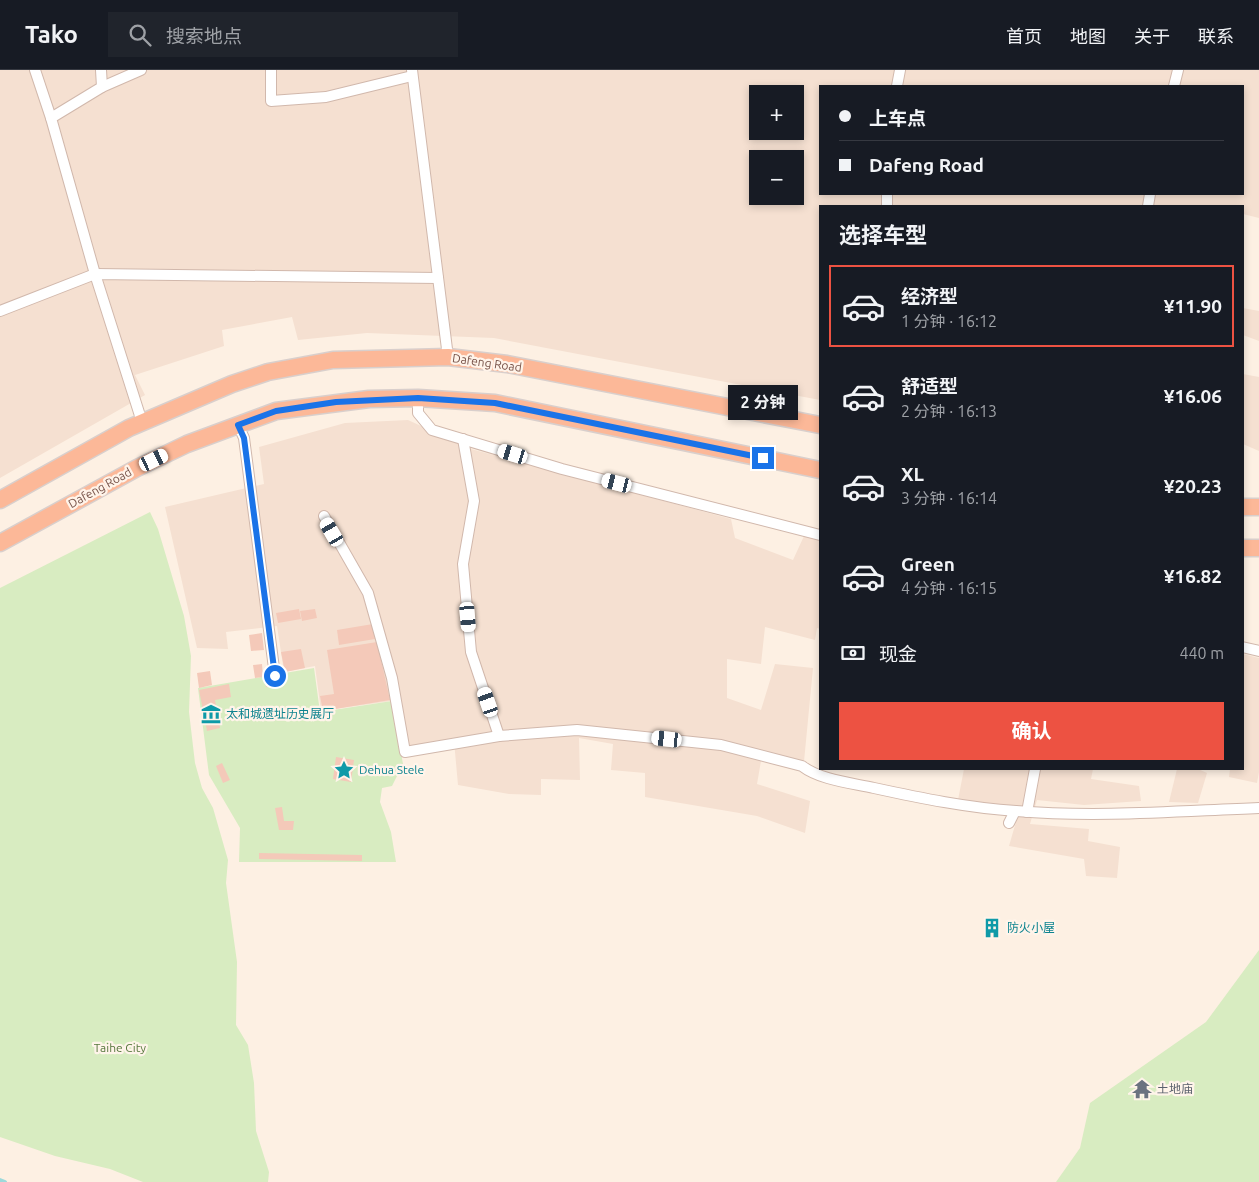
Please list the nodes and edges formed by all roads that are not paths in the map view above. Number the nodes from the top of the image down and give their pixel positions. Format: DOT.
graph roads {
  1 [pos="35,70"];
  2 [pos="101,70"];
  3 [pos="141,70"];
  4 [pos="271,70"];
  5 [pos="900,70"];
  6 [pos="1178,70"];
  7 [pos="412,73"];
  8 [pos="897,85"];
  9 [pos="1174,85"];
  10 [pos="102,87"];
  11 [pos="51,118"];
  12 [pos="96,274"];
  13 [pos="438,278"];
  14 [pos="0,311"];
  15 [pos="448,357"];
  16 [pos="418,398"];
  17 [pos="142,422"];
  18 [pos="238,425"];
  19 [pos="819,425"];
  20 [pos="463,440"];
  21 [pos="819,470"];
  22 [pos="0,500"];
  23 [pos="1244,507"];
  24 [pos="1259,507"];
  25 [pos="324,516"];
  26 [pos="819,535"];
  27 [pos="0,543"];
  28 [pos="1244,548"];
  29 [pos="1259,548"];
  30 [pos="1244,647"];
  31 [pos="1259,651"];
  32 [pos="275,676"];
  33 [pos="499,736"];
  34 [pos="1035,770"];
  35 [pos="1259,808"];
  36 [pos="1015,811"];
  37 [pos="1027,812"];
  38 [pos="1009,823"];
  1 -- 11 [label="street"];
  2 -- 10 [label="street"];
  3 -- 10 [label="street"];
  4 -- 7 [label="street"];
  5 -- 8 [label="street"];
  6 -- 9 [label="street"];
  7 -- 13 [label="street"];
  10 -- 11 [label="street"];
  11 -- 12 [label="street"];
  12 -- 13 [label="street"];
  12 -- 14 [label="street"];
  12 -- 17 [label="street"];
  13 -- 15 [label="street"];
  15 -- 17 [label="highway, Dafeng Road"];
  15 -- 19 [label="highway, Dafeng Road"];
  16 -- 18 [label="highway, Dafeng Road"];
  16 -- 20 [label="street"];
  16 -- 21 [label="highway, Dafeng Road"];
  17 -- 22 [label="highway, Dafeng Road"];
  18 -- 27 [label="highway, Dafeng Road"];
  18 -- 32 [label="street"];
  20 -- 26 [label="street"];
  20 -- 33 [label="street"];
  23 -- 24 [label="highway"];
  25 -- 33 [label="street"];
  28 -- 29 [label="highway"];
  30 -- 31 [label="street"];
  33 -- 36 [label="street"];
  34 -- 37 [label="street"];
  35 -- 37 [label="street"];
  36 -- 37 [label="street"];
  36 -- 38 [label="street"];
}
